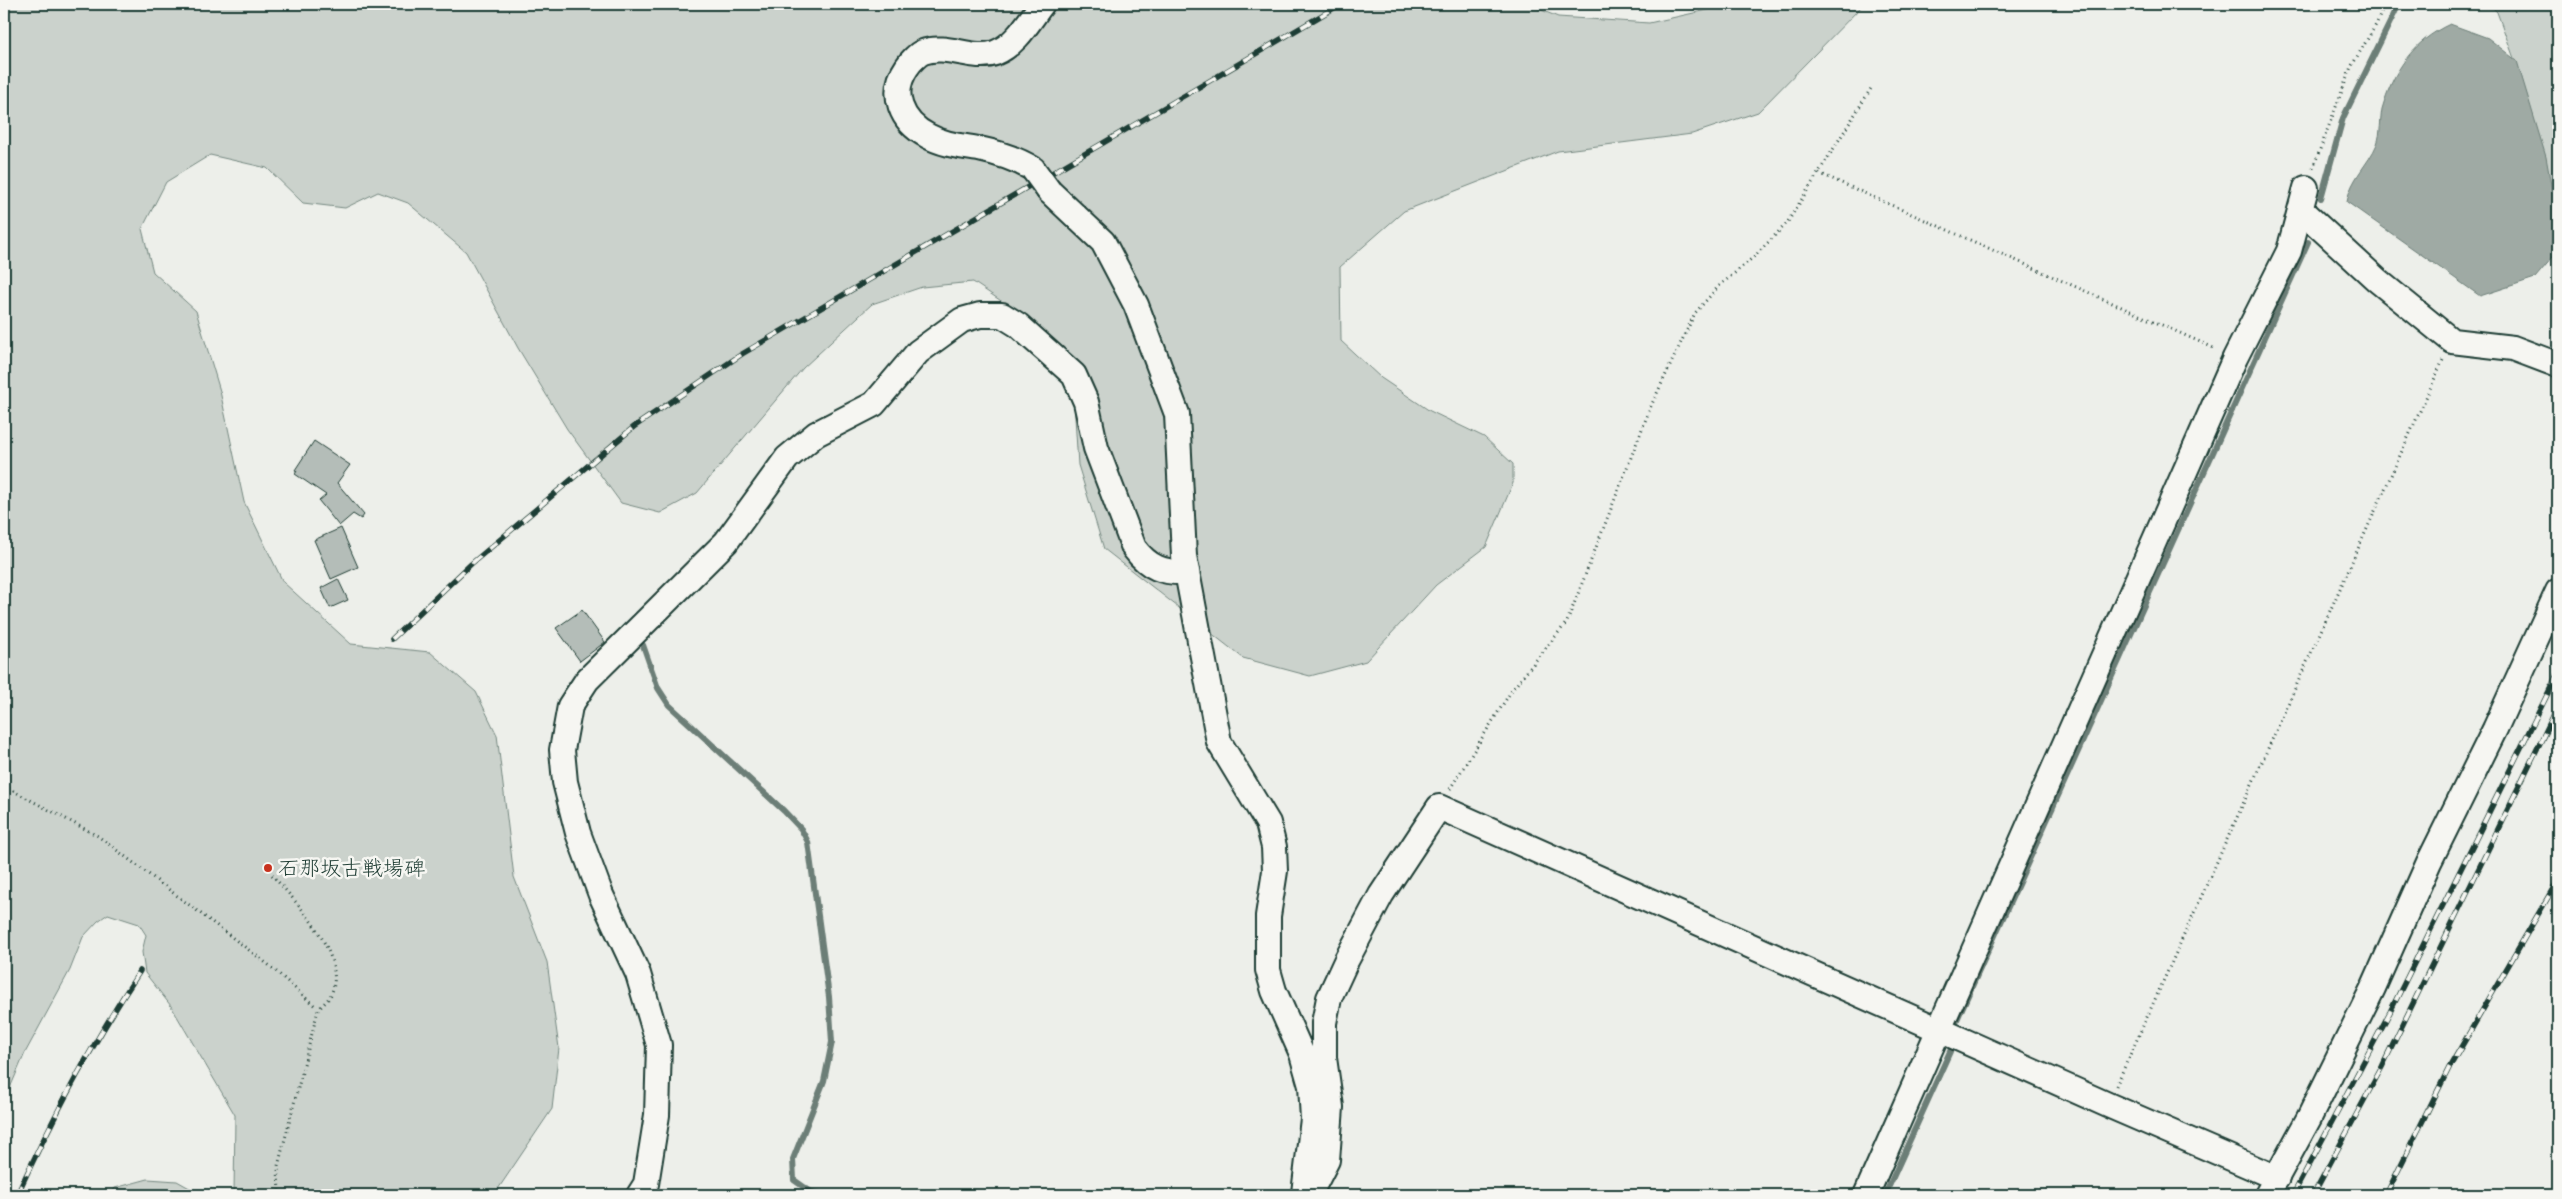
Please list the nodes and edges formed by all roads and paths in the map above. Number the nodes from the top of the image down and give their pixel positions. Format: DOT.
graph roads {
  1 [pos="1042,4"];
  2 [pos="2384,4"];
  3 [pos="1872,87"];
  4 [pos="1819,173"];
  5 [pos="2303,199"];
  6 [pos="2452,341"];
  7 [pos="2235,358"];
  8 [pos="2558,364"];
  9 [pos="1187,572"];
  10 [pos="2558,591"];
  11 [pos="4,786"];
  12 [pos="1439,807"];
  13 [pos="272,875"];
  14 [pos="315,1006"];
  15 [pos="1939,1030"];
  16 [pos="2108,1105"];
  17 [pos="2272,1186"];
  18 [pos="279,1195"];
  19 [pos="639,1195"];
  20 [pos="1304,1195"];
  21 [pos="1308,1195"];
  22 [pos="1866,1195"];
  1 -- 9 [label="street, bridge"];
  2 -- 5 [label="path"];
  3 -- 4 [label="path"];
  4 -- 7 [label="path"];
  4 -- 12 [label="path"];
  5 -- 6 [label="street"];
  5 -- 7 [label="street"];
  6 -- 8 [label="street"];
  6 -- 16 [label="path"];
  7 -- 15 [label="street"];
  9 -- 19 [label="street"];
  9 -- 20 [label="street"];
  10 -- 17 [label="street"];
  11 -- 14 [label="path"];
  12 -- 15 [label="street"];
  12 -- 21 [label="street"];
  13 -- 18 [label="path"];
  15 -- 16 [label="street"];
  15 -- 22 [label="street"];
  16 -- 17 [label="street"];
}
